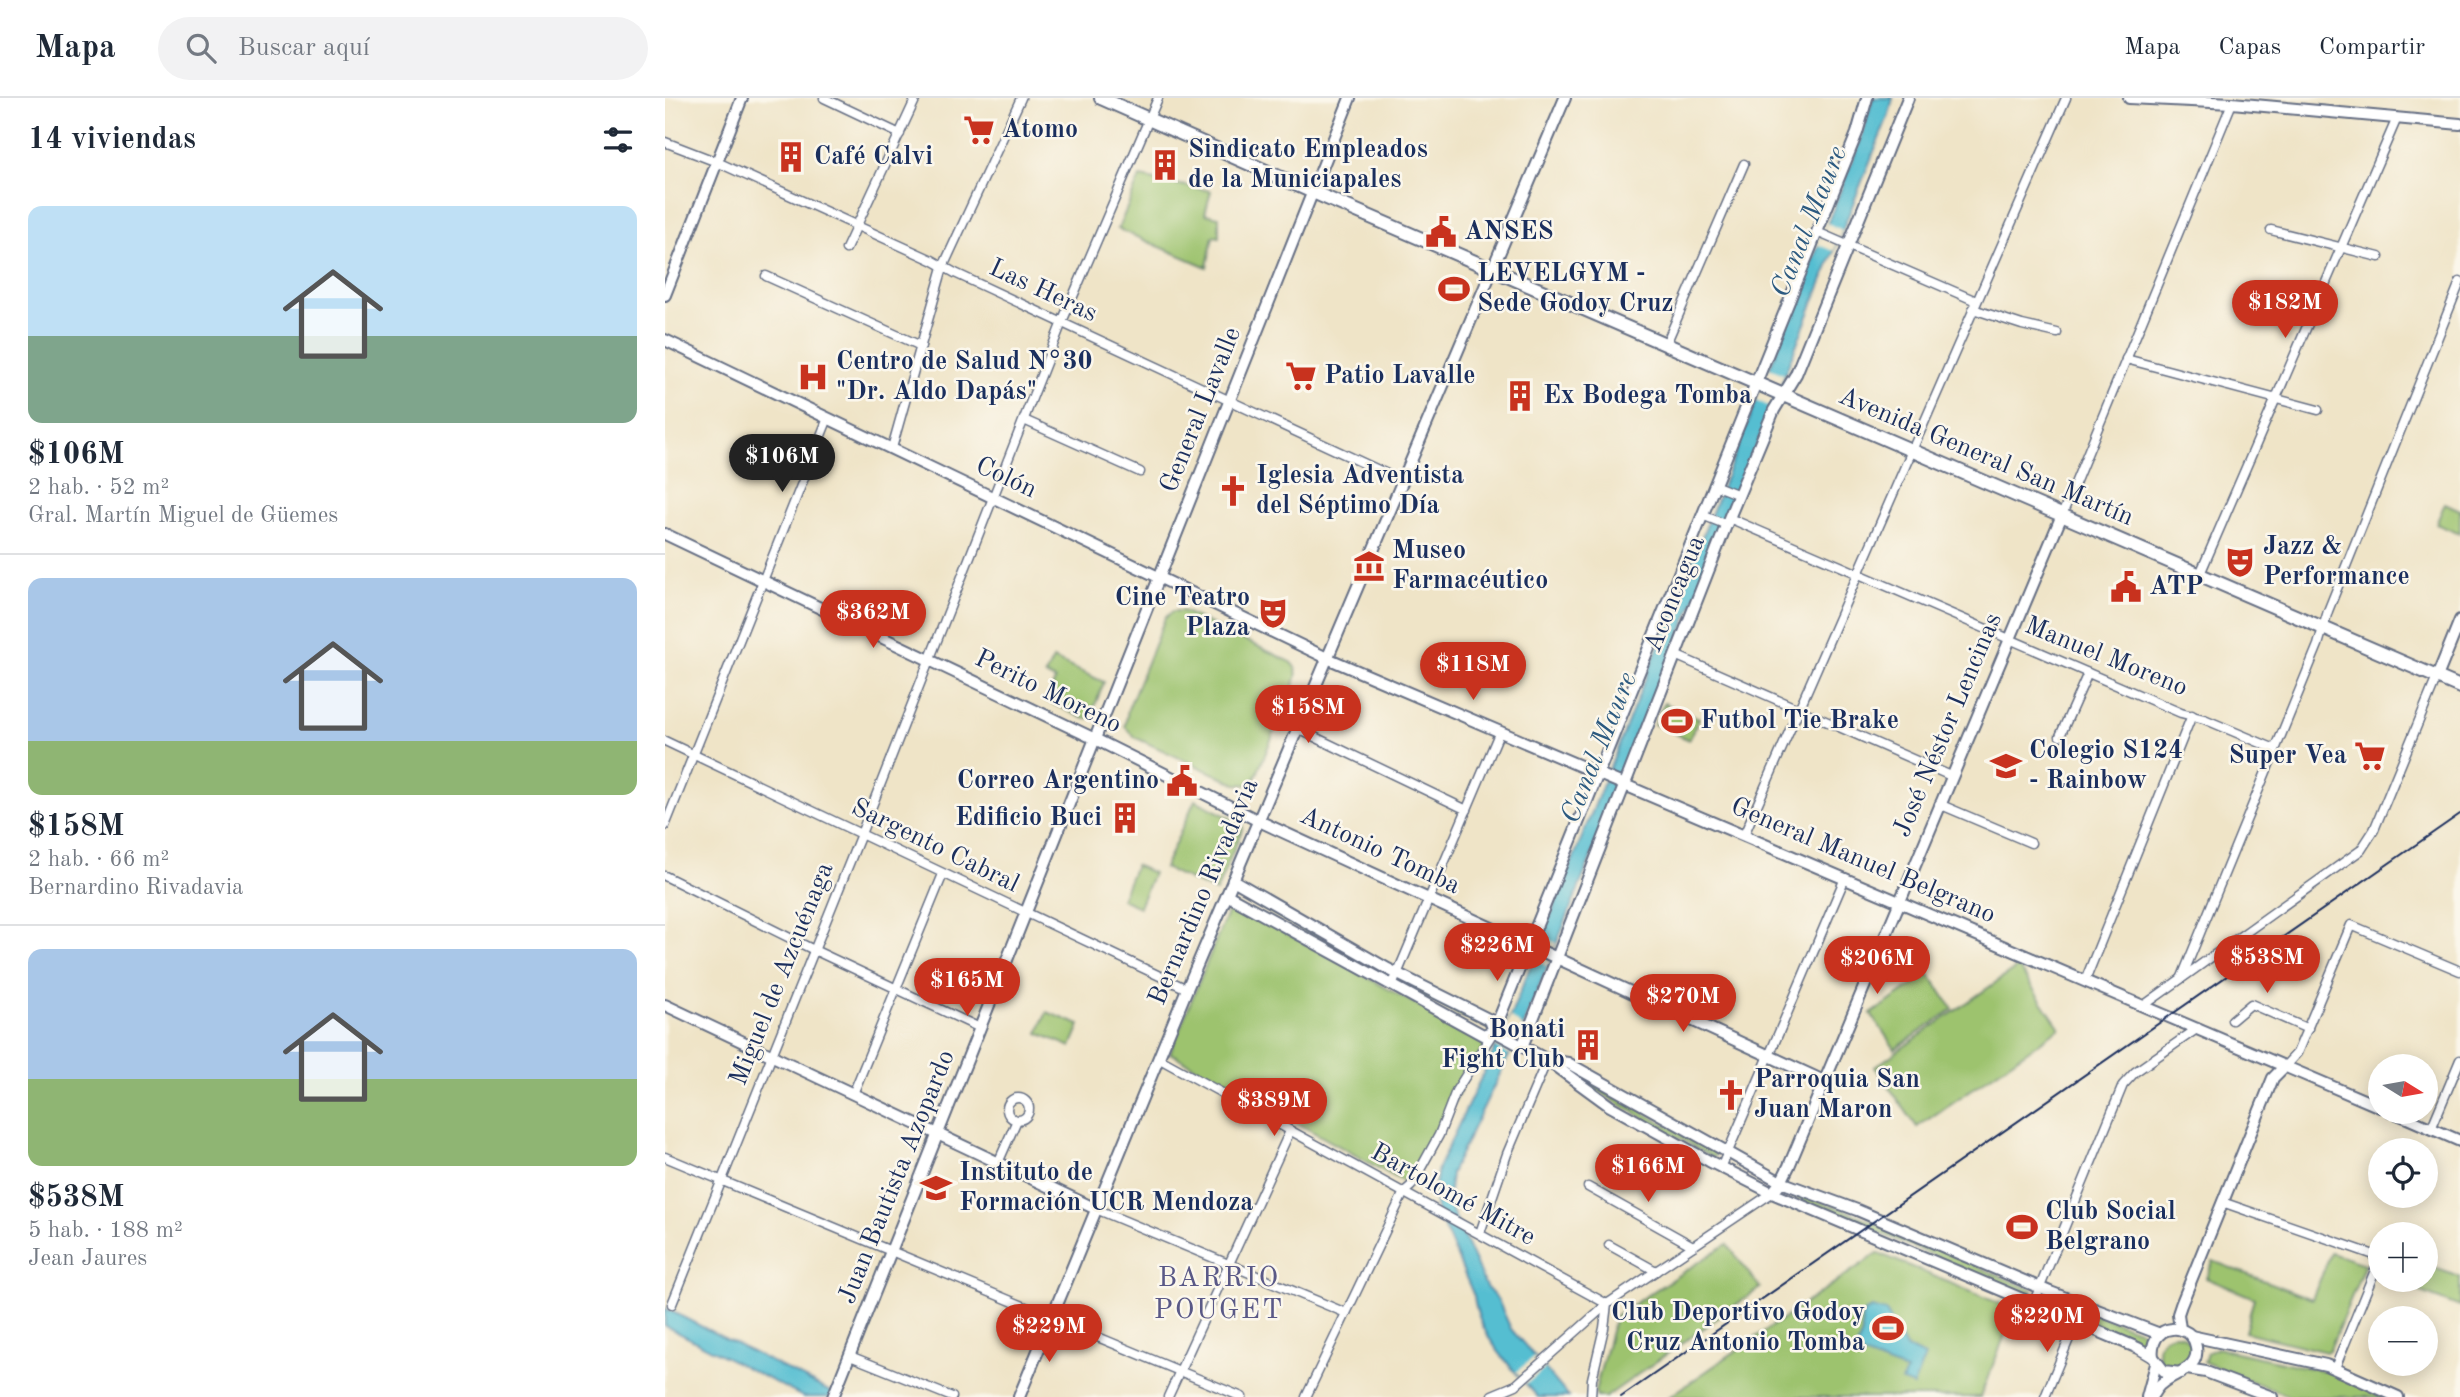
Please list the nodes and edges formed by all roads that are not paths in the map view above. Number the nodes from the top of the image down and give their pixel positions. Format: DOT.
graph roads {
  1 [pos="742,98"];
  2 [pos="824,98"];
  3 [pos="916,98"];
  4 [pos="1021,98"];
  5 [pos="1101,98"];
  6 [pos="1158,98"];
  7 [pos="1350,98"];
  8 [pos="1565,98"];
  9 [pos="1867,98"];
  10 [pos="1908,98"];
  11 [pos="2066,98"];
  12 [pos="2129,98"];
  13 [pos="2232,103"];
  14 [pos="2397,118"];
  15 [pos="1149,119"];
  16 [pos="2460,124"];
  17 [pos="899,134"];
  18 [pos="665,142"];
  19 [pos="717,162"];
  20 [pos="1744,164"];
  21 [pos="1312,192"];
  22 [pos="857,226"];
  23 [pos="2271,230"];
  24 [pos="1820,233"];
  25 [pos="1843,243"];
  26 [pos="2341,248"];
  27 [pos="846,249"];
  28 [pos="2379,257"];
  29 [pos="943,267"];
  30 [pos="1494,269"];
  31 [pos="766,276"];
  32 [pos="2460,282"];
  33 [pos="665,295"];
  34 [pos="1975,305"];
  35 [pos="1062,322"];
  36 [pos="2057,333"];
  37 [pos="665,340"];
  38 [pos="1666,344"];
  39 [pos="921,346"];
  40 [pos="2126,359"];
  41 [pos="1758,384"];
  42 [pos="1779,393"];
  43 [pos="2276,399"];
  44 [pos="1229,401"];
  45 [pos="2318,410"];
  46 [pos="828,418"];
  47 [pos="1024,420"];
  48 [pos="892,448"];
  49 [pos="1911,450"];
  50 [pos="1140,472"];
  51 [pos="1402,481"];
  52 [pos="1718,486"];
  53 [pos="1737,494"];
  54 [pos="994,497"];
  55 [pos="2062,514"];
  56 [pos="1706,517"];
  57 [pos="1727,522"];
  58 [pos="665,534"];
  59 [pos="1857,574"];
  60 [pos="2200,574"];
  61 [pos="1160,575"];
  62 [pos="762,581"];
  63 [pos="2460,620"];
  64 [pos="2323,627"];
  65 [pos="2009,640"];
  66 [pos="1675,654"];
  67 [pos="1327,658"];
  68 [pos="930,660"];
  69 [pos="2088,673"];
  70 [pos="2437,677"];
  71 [pos="2460,687"];
  72 [pos="1798,709"];
  73 [pos="2192,715"];
  74 [pos="1298,729"];
  75 [pos="1500,731"];
  76 [pos="2060,736"];
  77 [pos="1095,739"];
  78 [pos="665,741"];
  79 [pos="2275,748"];
  80 [pos="693,754"];
  81 [pos="1603,775"];
  82 [pos="1951,776"];
  83 [pos="1622,783"];
  84 [pos="1939,804"];
  85 [pos="1467,810"];
  86 [pos="1259,821"];
  87 [pos="665,826"];
  88 [pos="861,834"];
  89 [pos="1744,835"];
  90 [pos="2031,843"];
  91 [pos="943,874"];
  92 [pos="665,876"];
  93 [pos="1845,877"];
  94 [pos="1234,880"];
  95 [pos="1227,895"];
  96 [pos="1429,899"];
  97 [pos="1899,900"];
  98 [pos="1025,913"];
  99 [pos="2197,940"];
  100 [pos="1533,948"];
  101 [pos="814,950"];
  102 [pos="2215,953"];
  103 [pos="1553,957"];
  104 [pos="2460,971"];
  105 [pos="1398,973"];
  106 [pos="2182,976"];
  107 [pos="2085,981"];
  108 [pos="1392,986"];
  109 [pos="896,989"];
  110 [pos="1187,989"];
  111 [pos="665,1005"];
  112 [pos="2143,1006"];
  113 [pos="2232,1020"];
  114 [pos="980,1028"];
  115 [pos="2198,1028"];
  116 [pos="2308,1029"];
  117 [pos="1497,1034"];
  118 [pos="1519,1045"];
  119 [pos="772,1055"];
  120 [pos="1769,1057"];
  121 [pos="1158,1058"];
  122 [pos="1547,1060"];
  123 [pos="2460,1060"];
  124 [pos="2285,1066"];
  125 [pos="1824,1081"];
  126 [pos="853,1094"];
  127 [pos="2368,1102"];
  128 [pos="1017,1120"];
  129 [pos="2420,1124"];
  130 [pos="2431,1129"];
  131 [pos="1290,1130"];
  132 [pos="938,1135"];
  133 [pos="2460,1141"];
  134 [pos="1728,1152"];
  135 [pos="665,1157"];
  136 [pos="997,1163"];
  137 [pos="1721,1168"];
  138 [pos="720,1180"];
  139 [pos="1781,1182"];
  140 [pos="1588,1187"];
  141 [pos="1404,1192"];
  142 [pos="1772,1193"];
  143 [pos="2223,1202"];
  144 [pos="1096,1209"];
  145 [pos="1480,1233"];
  146 [pos="1609,1245"];
  147 [pos="1693,1246"];
  148 [pos="892,1251"];
  149 [pos="2368,1253"];
  150 [pos="1229,1265"];
  151 [pos="1656,1271"];
  152 [pos="2368,1287"];
  153 [pos="2040,1288"];
  154 [pos="672,1304"];
  155 [pos="1607,1304"];
  156 [pos="2033,1304"];
  157 [pos="1346,1313"];
  158 [pos="1051,1319"];
  159 [pos="2077,1322"];
  160 [pos="2180,1329"];
  161 [pos="2160,1334"];
  162 [pos="2191,1336"];
  163 [pos="850,1356"];
  164 [pos="2155,1360"];
  165 [pos="2335,1368"];
  166 [pos="2184,1371"];
  167 [pos="1180,1372"];
  168 [pos="1518,1382"];
  169 [pos="834,1395"];
  170 [pos="1493,1396"];
  171 [pos="952,1397"];
  172 [pos="1019,1397"];
  173 [pos="1168,1397"];
  174 [pos="1242,1397"];
  175 [pos="1306,1397"];
  176 [pos="1511,1397"];
  177 [pos="1591,1397"];
  178 [pos="2045,1397"];
  179 [pos="2149,1397"];
  180 [pos="2272,1397"];
  181 [pos="2398,1397"];
  1 -- 19 [label="street"];
  2 -- 17 [label="street"];
  3 -- 17 [label="street"];
  4 -- 29 [label="street"];
  5 -- 15 [label="main road, Avenida General San Martín"];
  6 -- 15 [label="street, Miguel de Azcuénaga"];
  7 -- 21 [label="street, General Lavalle"];
  8 -- 30 [label="street, Bernardino Rivadavia"];
  9 -- 24 [label="street"];
  10 -- 25 [label="street, Aconcagua"];
  11 -- 34 [label="street"];
  12 -- 13 [label="street"];
  13 -- 14 [label="street"];
  13 -- 40 [label="street"];
  14 -- 16 [label="street"];
  14 -- 26 [label="street"];
  15 -- 21 [label="main road, Avenida General San Martín"];
  15 -- 35 [label="street, Miguel de Azcuénaga"];
  17 -- 22 [label="street"];
  18 -- 19 [label="street, Las Heras"];
  19 -- 22 [label="street, Las Heras"];
  19 -- 33 [label="street"];
  20 -- 38 [label="street"];
  21 -- 30 [label="main road, Avenida General San Martín"];
  21 -- 44 [label="street, General Lavalle"];
  22 -- 27 [label="street"];
  22 -- 29 [label="street, Las Heras"];
  23 -- 26 [label="street"];
  24 -- 25 [label="street"];
  24 -- 41 [label="street"];
  25 -- 34 [label="street"];
  25 -- 42 [label="street, Aconcagua"];
  26 -- 28 [label="street"];
  26 -- 43 [label="street"];
  29 -- 35 [label="street, Las Heras"];
  29 -- 39 [label="street"];
  30 -- 38 [label="main road, Avenida General San Martín"];
  30 -- 51 [label="street, Bernardino Rivadavia"];
  31 -- 39 [label="street"];
  32 -- 64 [label="street"];
  34 -- 36 [label="street"];
  34 -- 49 [label="street"];
  35 -- 44 [label="street, Las Heras"];
  35 -- 47 [label="street, Miguel de Azcuénaga"];
  37 -- 46 [label="street, Colón"];
  38 -- 41 [label="main road, Avenida General San Martín"];
  39 -- 48 [label="street"];
  40 -- 43 [label="street"];
  40 -- 55 [label="street"];
  41 -- 42 [label="main road, Avenida General San Martín"];
  41 -- 52 [label="street"];
  42 -- 49 [label="main road, Avenida General San Martín"];
  42 -- 53 [label="street, Aconcagua"];
  43 -- 45 [label="street"];
  43 -- 60 [label="street"];
  44 -- 51 [label="street, Las Heras"];
  44 -- 61 [label="street, General Lavalle"];
  46 -- 48 [label="street, Colón"];
  46 -- 62 [label="street"];
  47 -- 50 [label="street"];
  47 -- 54 [label="street, Miguel de Azcuénaga"];
  48 -- 54 [label="street, Colón"];
  49 -- 55 [label="main road, Avenida General San Martín"];
  49 -- 59 [label="street"];
  51 -- 67 [label="street, Bernardino Rivadavia"];
  52 -- 53 [label="street"];
  52 -- 56 [label="street"];
  53 -- 57 [label="street, Aconcagua"];
  54 -- 61 [label="street, Colón"];
  54 -- 68 [label="street, Miguel de Azcuénaga"];
  55 -- 60 [label="main road, Avenida General San Martín"];
  55 -- 65 [label="street, José Néstor Lencinas"];
  56 -- 57 [label="street, Manuel Moreno"];
  56 -- 81 [label="street"];
  57 -- 59 [label="street, Manuel Moreno"];
  57 -- 66 [label="street, Aconcagua"];
  58 -- 62 [label="street, Perito Moreno"];
  59 -- 65 [label="street, Manuel Moreno"];
  59 -- 72 [label="street"];
  60 -- 64 [label="main road, Avenida General San Martín"];
  61 -- 67 [label="street, Colón"];
  61 -- 77 [label="street, General Lavalle"];
  62 -- 68 [label="street, Perito Moreno"];
  62 -- 80 [label="street"];
  63 -- 70 [label="street"];
  64 -- 70 [label="main road, Avenida General San Martín"];
  64 -- 79 [label="street"];
  65 -- 69 [label="street, Manuel Moreno"];
  65 -- 82 [label="street, José Néstor Lencinas"];
  66 -- 72 [label="street"];
  66 -- 83 [label="street, Aconcagua"];
  67 -- 74 [label="street, Bernardino Rivadavia"];
  67 -- 75 [label="street, General Manuel Belgrano"];
  68 -- 77 [label="street, Perito Moreno"];
  68 -- 88 [label="street, Miguel de Azcuénaga"];
  69 -- 73 [label="street, Manuel Moreno"];
  69 -- 76 [label="street"];
  70 -- 71 [label="main road, Avenida General San Martín"];
  70 -- 102 [label="street"];
  72 -- 82 [label="street"];
  72 -- 89 [label="street"];
  73 -- 79 [label="street, Manuel Moreno"];
  73 -- 107 [label="street"];
  74 -- 85 [label="street"];
  74 -- 86 [label="street, Bernardino Rivadavia"];
  75 -- 81 [label="street, General Manuel Belgrano"];
  75 -- 85 [label="street"];
  77 -- 86 [label="street, Perito Moreno"];
  77 -- 98 [label="street, Juan Bautista Azopardo"];
  78 -- 80 [label="street, Sargento Cabral"];
  79 -- 99 [label="street"];
  80 -- 87 [label="street"];
  80 -- 88 [label="street, Sargento Cabral"];
  81 -- 83 [label="street, General Manuel Belgrano"];
  81 -- 100 [label="street"];
  82 -- 84 [label="street, José Néstor Lencinas"];
  83 -- 89 [label="street, General Manuel Belgrano"];
  83 -- 103 [label="street, Aconcagua"];
  84 -- 90 [label="street"];
  84 -- 97 [label="street, José Néstor Lencinas"];
  85 -- 96 [label="street"];
  86 -- 94 [label="street, Bernardino Rivadavia"];
  86 -- 96 [label="street, Antonio Tomba"];
  88 -- 91 [label="street, Sargento Cabral"];
  88 -- 101 [label="street, Miguel de Azcuénaga"];
  89 -- 93 [label="street, General Manuel Belgrano"];
  91 -- 98 [label="street, Sargento Cabral"];
  91 -- 109 [label="street"];
  92 -- 101 [label="street"];
  93 -- 97 [label="street, General Manuel Belgrano"];
  93 -- 120 [label="street"];
  94 -- 95 [label="street, Bernardino Rivadavia"];
  94 -- 105 [label="street"];
  95 -- 108 [label="street"];
  95 -- 110 [label="street, Bernardino Rivadavia"];
  96 -- 100 [label="street, Antonio Tomba"];
  96 -- 105 [label="street"];
  97 -- 107 [label="street, General Manuel Belgrano"];
  97 -- 125 [label="street, José Néstor Lencinas"];
  98 -- 110 [label="street, Sargento Cabral"];
  98 -- 114 [label="street, Juan Bautista Azopardo"];
  99 -- 102 [label="street"];
  99 -- 106 [label="street"];
  100 -- 103 [label="street, Antonio Tomba"];
  100 -- 117 [label="street"];
  101 -- 109 [label="street"];
  101 -- 119 [label="street, Miguel de Azcuénaga"];
  102 -- 106 [label="street"];
  103 -- 118 [label="street, Aconcagua"];
  103 -- 120 [label="street, Antonio Tomba"];
  104 -- 116 [label="street"];
  105 -- 108 [label="street"];
  105 -- 117 [label="street"];
  106 -- 112 [label="street"];
  107 -- 112 [label="street, General Manuel Belgrano"];
  108 -- 117 [label="street"];
  109 -- 114 [label="street"];
  109 -- 126 [label="street"];
  110 -- 121 [label="street, Bernardino Rivadavia"];
  111 -- 119 [label="street"];
  112 -- 115 [label="street, General Manuel Belgrano"];
  113 -- 116 [label="street"];
  114 -- 132 [label="street, Juan Bautista Azopardo"];
  115 -- 124 [label="street, General Manuel Belgrano"];
  115 -- 153 [label="street"];
  116 -- 124 [label="street"];
  117 -- 118 [label="street"];
  117 -- 141 [label="street"];
  118 -- 122 [label="street"];
  119 -- 126 [label="street"];
  119 -- 138 [label="street, Miguel de Azcuénaga"];
  120 -- 125 [label="street, Antonio Tomba"];
  120 -- 134 [label="street"];
  121 -- 131 [label="street, Bartolomé Mitre"];
  121 -- 144 [label="street, Bernardino Rivadavia"];
  122 -- 134 [label="street"];
  122 -- 137 [label="street"];
  122 -- 145 [label="street"];
  123 -- 130 [label="street"];
  124 -- 127 [label="street, General Manuel Belgrano"];
  124 -- 143 [label="street"];
  125 -- 139 [label="street, José Néstor Lencinas"];
  126 -- 132 [label="street"];
  128 -- 136 [label="street"];
  129 -- 130 [label="street"];
  130 -- 133 [label="street"];
  131 -- 141 [label="street, Bartolomé Mitre"];
  131 -- 150 [label="street"];
  132 -- 136 [label="street"];
  132 -- 148 [label="street, Juan Bautista Azopardo"];
  134 -- 137 [label="street"];
  134 -- 139 [label="street"];
  135 -- 138 [label="street"];
  136 -- 144 [label="street"];
  137 -- 142 [label="street"];
  138 -- 148 [label="street"];
  138 -- 154 [label="street, Miguel de Azcuénaga"];
  139 -- 142 [label="street, José Néstor Lencinas"];
  139 -- 153 [label="street"];
  140 -- 147 [label="street"];
  141 -- 145 [label="street, Bartolomé Mitre"];
  141 -- 157 [label="street"];
  142 -- 147 [label="street, José Néstor Lencinas"];
  142 -- 156 [label="street"];
  143 -- 149 [label="street"];
  143 -- 160 [label="street"];
  144 -- 150 [label="street"];
  144 -- 158 [label="street, Bernardino Rivadavia"];
  145 -- 155 [label="street, Bartolomé Mitre"];
  146 -- 151 [label="street"];
  147 -- 151 [label="street, José Néstor Lencinas"];
  148 -- 158 [label="street"];
  148 -- 163 [label="street, Juan Bautista Azopardo"];
  150 -- 157 [label="street"];
  150 -- 167 [label="street"];
  151 -- 155 [label="street, José Néstor Lencinas"];
  152 -- 165 [label="street"];
  153 -- 156 [label="street"];
  153 -- 161 [label="street"];
  155 -- 168 [label="street, José Néstor Lencinas"];
  155 -- 177 [label="street"];
  156 -- 159 [label="street"];
  157 -- 175 [label="street"];
  158 -- 167 [label="street"];
  158 -- 172 [label="street, Bernardino Rivadavia"];
  159 -- 164 [label="street"];
  159 -- 178 [label="street"];
  160 -- 161 [label="street"];
  160 -- 162 [label="street"];
  161 -- 164 [label="street"];
  162 -- 165 [label="street"];
  162 -- 166 [label="street"];
  163 -- 169 [label="street, Juan Bautista Azopardo"];
  163 -- 171 [label="street"];
  164 -- 166 [label="street"];
  164 -- 179 [label="street"];
  165 -- 181 [label="street"];
  166 -- 179 [label="street"];
  166 -- 180 [label="street"];
  167 -- 173 [label="street"];
  167 -- 174 [label="street"];
  168 -- 170 [label="street, José Néstor Lencinas"];
  168 -- 176 [label="street"];
}
